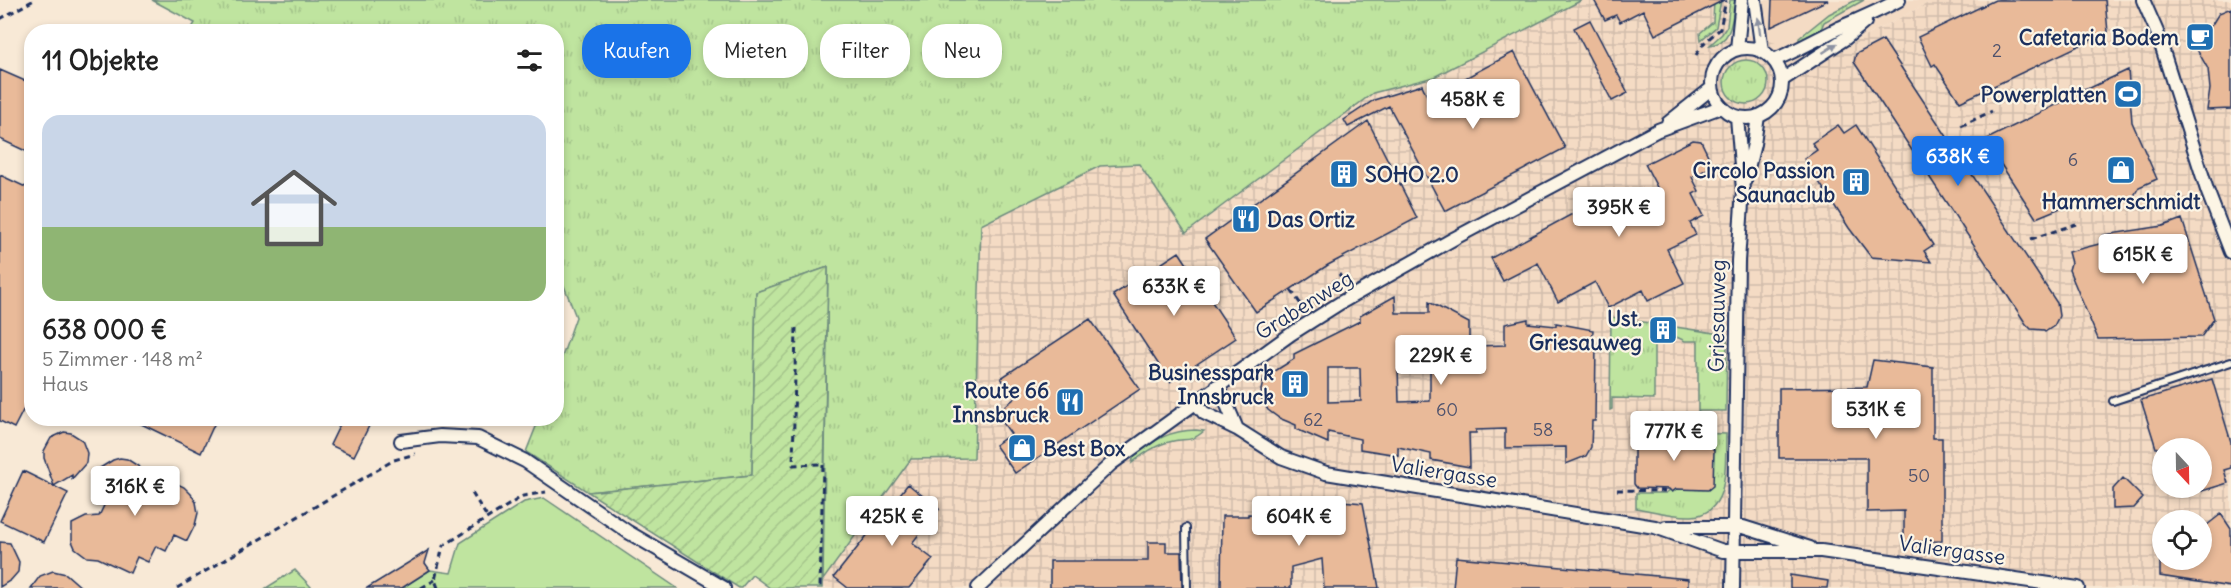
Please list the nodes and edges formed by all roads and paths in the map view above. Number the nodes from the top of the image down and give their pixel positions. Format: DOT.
graph roads {
  1 [pos="34,0"];
  2 [pos="1726,0"];
  3 [pos="1742,0"];
  4 [pos="1755,0"];
  5 [pos="1899,0"];
  6 [pos="2144,0"];
  7 [pos="1875,14"];
  8 [pos="0,19"];
  9 [pos="1737,49"];
  10 [pos="1762,51"];
  11 [pos="1696,55"];
  12 [pos="1774,60"];
  13 [pos="1782,80"];
  14 [pos="1712,88"];
  15 [pos="1720,106"];
  16 [pos="1992,111"];
  17 [pos="1758,116"];
  18 [pos="1737,117"];
  19 [pos="1961,126"];
  20 [pos="1658,130"];
  21 [pos="1743,190"];
  22 [pos="2076,224"];
  23 [pos="2031,239"];
  24 [pos="2231,252"];
  25 [pos="1339,274"];
  26 [pos="1336,284"];
  27 [pos="1291,290"];
  28 [pos="1302,306"];
  29 [pos="796,328"];
  30 [pos="2231,362"];
  31 [pos="1217,386"];
  32 [pos="2113,401"];
  33 [pos="1195,402"];
  34 [pos="1635,422"];
  35 [pos="1237,429"];
  36 [pos="401,441"];
  37 [pos="1654,441"];
  38 [pos="426,452"];
  39 [pos="1669,489"];
  40 [pos="1617,490"];
  41 [pos="549,492"];
  42 [pos="472,493"];
  43 [pos="487,517"];
  44 [pos="1655,527"];
  45 [pos="1732,527"];
  46 [pos="1186,528"];
  47 [pos="1732,551"];
  48 [pos="1821,552"];
  49 [pos="435,580"];
  50 [pos="177,588"];
  51 [pos="421,588"];
  52 [pos="438,588"];
  53 [pos="724,588"];
  54 [pos="820,588"];
  55 [pos="978,588"];
  56 [pos="1186,588"];
  57 [pos="1732,588"];
  58 [pos="2078,588"];
  1 -- 8 [label="path"];
  2 -- 11 [label="path"];
  3 -- 9 [label="street"];
  10 -- 4 [label="street, one-way"];
  5 -- 7 [label="street"];
  6 -- 24 [label="street"];
  7 -- 12 [label="street"];
  13 -- 7 [label="street, one-way"];
  9 -- 10 [label="street"];
  9 -- 14 [label="street"];
  10 -- 12 [label="street"];
  12 -- 13 [label="street"];
  13 -- 17 [label="street"];
  14 -- 15 [label="street"];
  14 -- 20 [label="street, Grabenweg"];
  15 -- 18 [label="street"];
  15 -- 20 [label="street, Grabenweg"];
  16 -- 19 [label="path"];
  17 -- 18 [label="street"];
  17 -- 21 [label="street, Griesauweg"];
  18 -- 21 [label="street, Griesauweg"];
  20 -- 31 [label="street, Grabenweg"];
  21 -- 45 [label="street, Griesauweg"];
  22 -- 23 [label="path"];
  25 -- 26 [label="path"];
  27 -- 28 [label="path"];
  29 -- 54 [label="path"];
  30 -- 32 [label="lane"];
  31 -- 33 [label="street, Grabenweg"];
  31 -- 35 [label="street"];
  33 -- 35 [label="street, Valiergasse"];
  33 -- 55 [label="street, Grabenweg"];
  34 -- 37 [label="path"];
  35 -- 44 [label="street, Valiergasse"];
  36 -- 53 [label="street"];
  38 -- 50 [label="path"];
  39 -- 40 [label="path"];
  41 -- 43 [label="path"];
  42 -- 43 [label="path"];
  43 -- 49 [label="path"];
  44 -- 45 [label="street, Valiergasse"];
  44 -- 47 [label="street, Valiergasse"];
  45 -- 47 [label="street, Griesauweg"];
  45 -- 48 [label="street, Valiergasse"];
  46 -- 56 [label="lane"];
  47 -- 48 [label="street, Valiergasse"];
  47 -- 57 [label="street, Griesauweg"];
  48 -- 58 [label="street, Valiergasse"];
  49 -- 51 [label="path"];
  49 -- 52 [label="path"];
}
